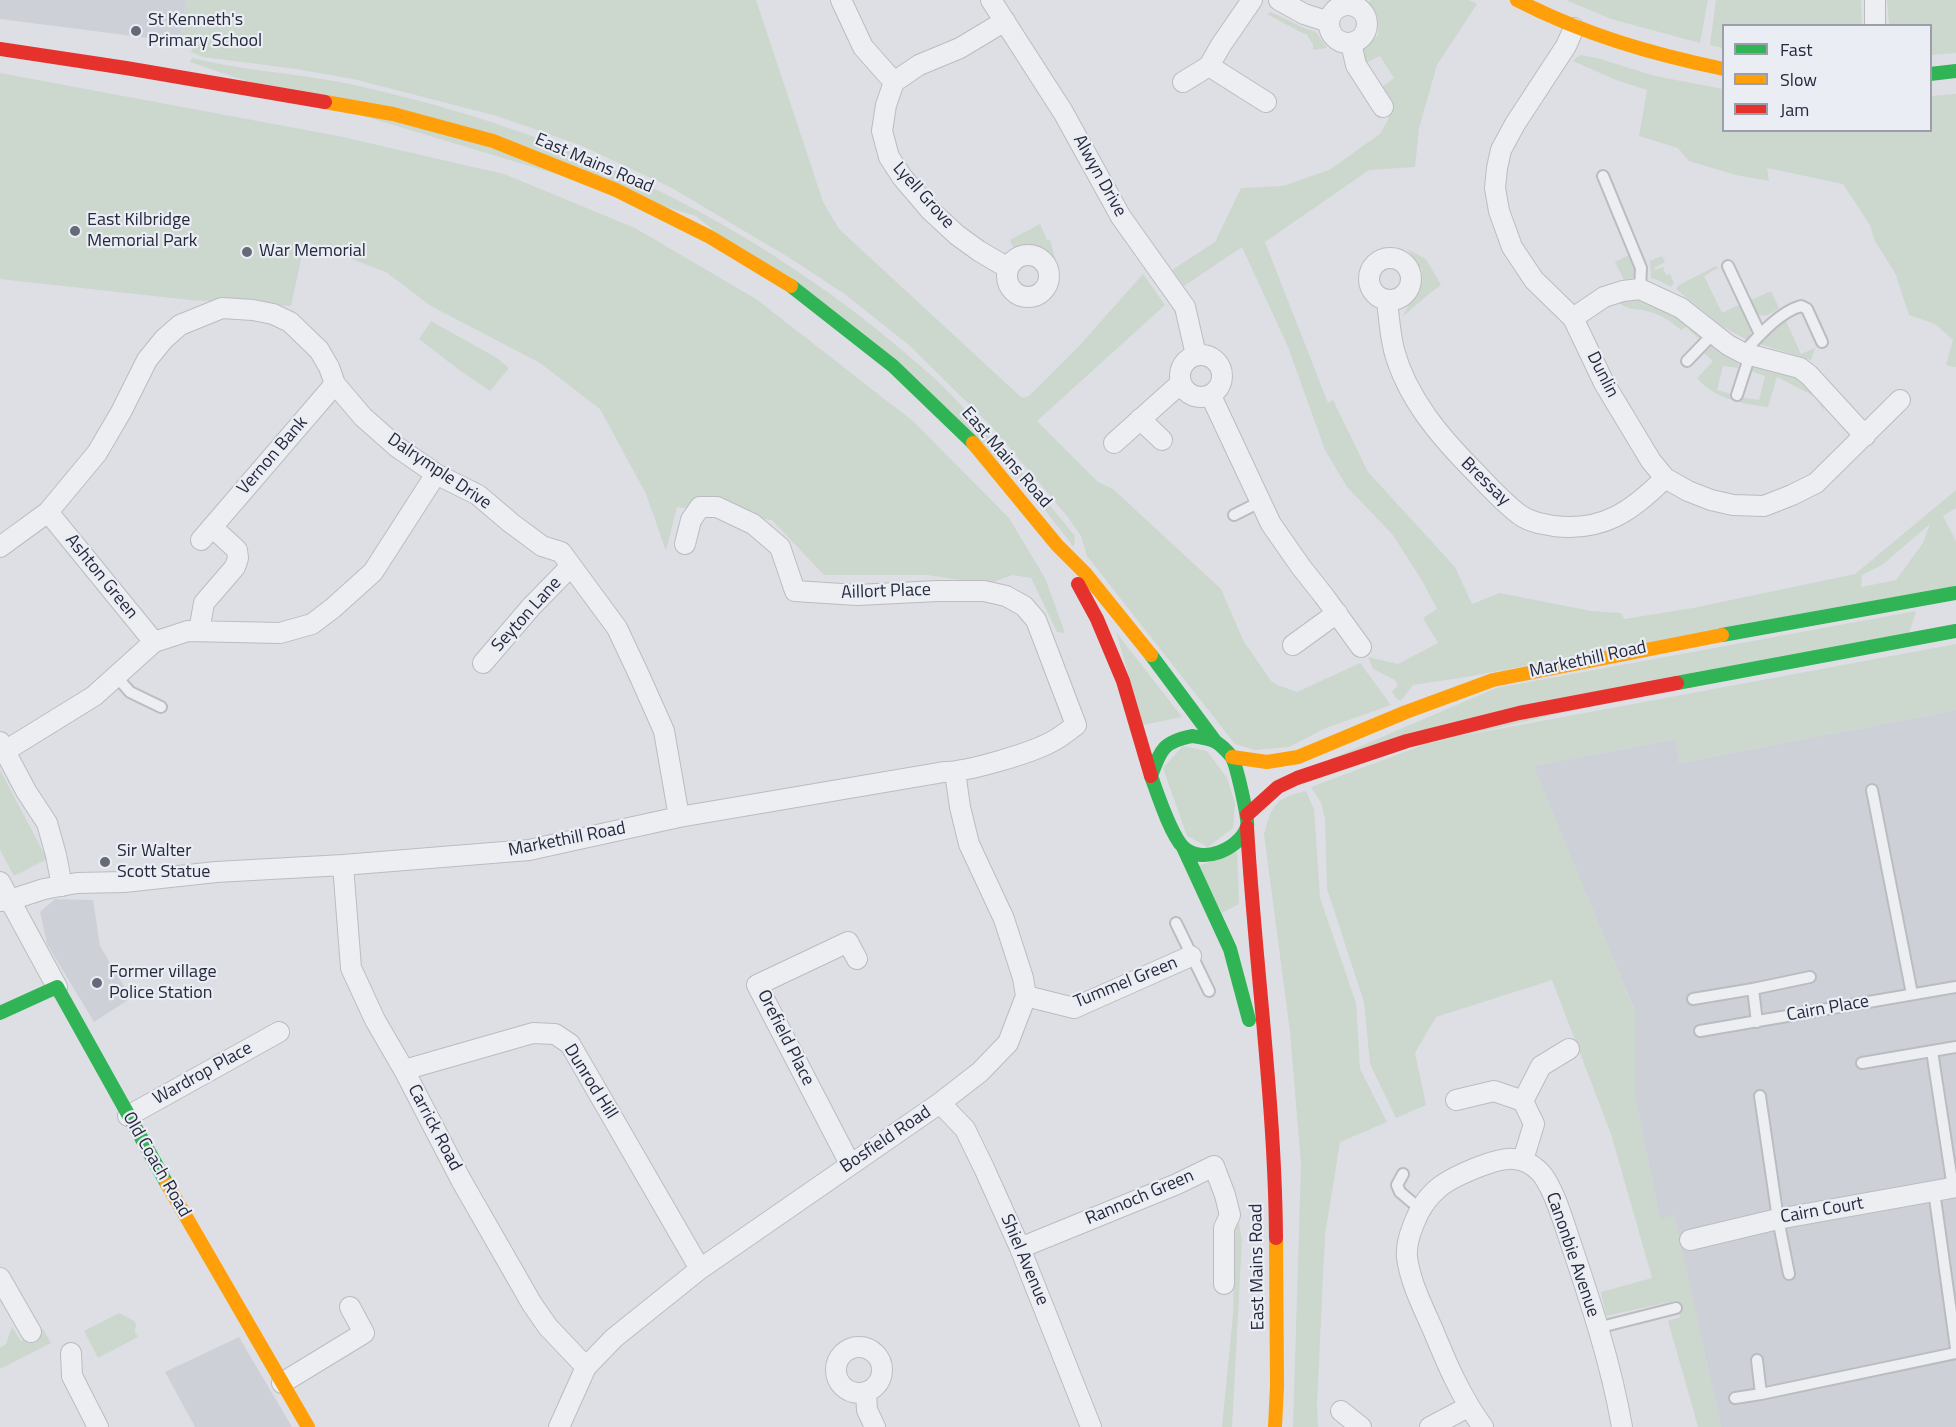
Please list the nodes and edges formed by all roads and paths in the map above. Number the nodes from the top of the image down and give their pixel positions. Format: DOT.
graph roads {
  1 [pos="841,0"];
  2 [pos="991,0"];
  3 [pos="1252,0"];
  4 [pos="1279,0"];
  5 [pos="1517,0"];
  6 [pos="1875,0"];
  7 [pos="1005,21"];
  8 [pos="1329,22"];
  9 [pos="1875,24"];
  10 [pos="1574,28"];
  11 [pos="1351,43"];
  12 [pos="0,49"];
  13 [pos="1209,66"];
  14 [pos="1722,69"];
  15 [pos="1956,72"];
  16 [pos="1932,74"];
  17 [pos="894,82"];
  18 [pos="1183,82"];
  19 [pos="1266,102"];
  20 [pos="1383,107"];
  21 [pos="1603,176"];
  22 [pos="1728,266"];
  23 [pos="1008,268"];
  24 [pos="1640,289"];
  25 [pos="1387,301"];
  26 [pos="1573,318"];
  27 [pos="1713,333"];
  28 [pos="1760,334"];
  29 [pos="1822,342"];
  30 [pos="1747,354"];
  31 [pos="1196,355"];
  32 [pos="1687,362"];
  33 [pos="1181,383"];
  34 [pos="335,384"];
  35 [pos="1737,394"];
  36 [pos="1211,396"];
  37 [pos="1900,400"];
  38 [pos="1140,419"];
  39 [pos="1865,436"];
  40 [pos="1162,440"];
  41 [pos="1114,443"];
  42 [pos="436,474"];
  43 [pos="1665,478"];
  44 [pos="1260,502"];
  45 [pos="48,512"];
  46 [pos="1234,515"];
  47 [pos="685,544"];
  48 [pos="1058,545"];
  49 [pos="0,547"];
  50 [pos="572,566"];
  51 [pos="1956,593"];
  52 [pos="1336,613"];
  53 [pos="199,631"];
  54 [pos="1956,631"];
  55 [pos="154,642"];
  56 [pos="1293,645"];
  57 [pos="1361,647"];
  58 [pos="483,663"];
  59 [pos="116,676"];
  60 [pos="161,707"];
  61 [pos="1076,725"];
  62 [pos="1215,741"];
  63 [pos="2,746"];
  64 [pos="1232,757"];
  65 [pos="955,772"];
  66 [pos="1151,776"];
  67 [pos="1872,790"];
  68 [pos="679,817"];
  69 [pos="1247,821"];
  70 [pos="1183,847"];
  71 [pos="343,865"];
  72 [pos="0,882"];
  73 [pos="62,886"];
  74 [pos="5,900"];
  75 [pos="1176,923"];
  76 [pos="1191,957"];
  77 [pos="857,959"];
  78 [pos="1810,977"];
  79 [pos="57,987"];
  80 [pos="1956,987"];
  81 [pos="1753,989"];
  82 [pos="1209,991"];
  83 [pos="1912,994"];
  84 [pos="1026,996"];
  85 [pos="1693,999"];
  86 [pos="0,1013"];
  87 [pos="1757,1022"];
  88 [pos="1700,1031"];
  89 [pos="279,1032"];
  90 [pos="1956,1047"];
  91 [pos="1569,1049"];
  92 [pos="1932,1051"];
  93 [pos="1862,1063"];
  94 [pos="404,1070"];
  95 [pos="1760,1096"];
  96 [pos="1456,1100"];
  97 [pos="1523,1101"];
  98 [pos="940,1103"];
  99 [pos="1271,1107"];
  100 [pos="128,1116"];
  101 [pos="1523,1160"];
  102 [pos="850,1164"];
  103 [pos="1403,1174"];
  104 [pos="1948,1189"];
  105 [pos="1420,1209"];
  106 [pos="1778,1218"];
  107 [pos="1690,1240"];
  108 [pos="1020,1248"];
  109 [pos="700,1269"];
  110 [pos="1789,1274"];
  111 [pos="0,1278"];
  112 [pos="1224,1284"];
  113 [pos="6,1305"];
  114 [pos="350,1306"];
  115 [pos="1676,1308"];
  116 [pos="1598,1328"];
  117 [pos="31,1332"];
  118 [pos="1956,1348"];
  119 [pos="71,1353"];
  120 [pos="1956,1353"];
  121 [pos="1757,1360"];
  122 [pos="586,1367"];
  123 [pos="282,1383"];
  124 [pos="866,1393"];
  125 [pos="1761,1394"];
  126 [pos="1735,1398"];
  127 [pos="1468,1407"];
  128 [pos="1341,1411"];
  129 [pos="98,1427"];
  130 [pos="308,1427"];
  131 [pos="559,1427"];
  132 [pos="875,1427"];
  133 [pos="1091,1427"];
  134 [pos="1275,1427"];
  135 [pos="1361,1427"];
  136 [pos="1430,1427"];
  137 [pos="1482,1427"];
  138 [pos="1622,1427"];
  1 -- 17 [label="street"];
  2 -- 7 [label="street, Alwyn Drive"];
  3 -- 13 [label="street"];
  4 -- 8 [label="street"];
  5 -- 10 [label="main road"];
  6 -- 9 [label="street"];
  7 -- 17 [label="street"];
  7 -- 31 [label="street, Alwyn Drive"];
  8 -- 11 [label="street"];
  8 -- 11 [label="street"];
  10 -- 14 [label="main road"];
  10 -- 26 [label="street, Dunlin"];
  11 -- 20 [label="street"];
  12 -- 48 [label="main road, East Mains Road"];
  13 -- 18 [label="street"];
  13 -- 19 [label="street"];
  15 -- 16 [label="main road"];
  17 -- 23 [label="street, Lyell Grove"];
  21 -- 24 [label="lane"];
  22 -- 28 [label="lane"];
  24 -- 26 [label="street"];
  24 -- 27 [label="street"];
  25 -- 43 [label="street, Bressay"];
  26 -- 43 [label="street, Dunlin"];
  27 -- 30 [label="street"];
  27 -- 32 [label="lane"];
  28 -- 29 [label="lane"];
  28 -- 30 [label="lane"];
  30 -- 35 [label="lane"];
  30 -- 39 [label="street"];
  31 -- 33 [label="street"];
  31 -- 36 [label="street"];
  33 -- 36 [label="street"];
  33 -- 38 [label="street"];
  34 -- 42 [label="street, Dalrymple Drive"];
  34 -- 45 [label="street, Dalrymple Drive"];
  34 -- 53 [label="street, Vernon Bank"];
  36 -- 44 [label="street"];
  37 -- 39 [label="street, Dunlin"];
  38 -- 40 [label="street"];
  38 -- 41 [label="street"];
  39 -- 43 [label="street, Dunlin"];
  42 -- 50 [label="street, Dalrymple Drive"];
  42 -- 53 [label="street"];
  44 -- 46 [label="lane"];
  44 -- 52 [label="street"];
  45 -- 49 [label="street, Dalrymple Drive"];
  45 -- 55 [label="street, Ashton Green"];
  47 -- 61 [label="street, Aillort Place"];
  48 -- 62 [label="main road, East Mains Road"];
  48 -- 66 [label="main road, East Mains Road"];
  50 -- 58 [label="street, Seyton Lane"];
  50 -- 68 [label="street, Dalrymple Drive"];
  51 -- 64 [label="main road, Markethill Road"];
  52 -- 56 [label="street"];
  52 -- 57 [label="street"];
  53 -- 55 [label="street"];
  54 -- 69 [label="main road, Markethill Road"];
  55 -- 59 [label="street"];
  59 -- 60 [label="lane"];
  59 -- 63 [label="street"];
  61 -- 65 [label="street, Markethill Road"];
  62 -- 64 [label="main road"];
  62 -- 66 [label="main road"];
  63 -- 73 [label="street"];
  64 -- 69 [label="main road"];
  65 -- 68 [label="street, Markethill Road"];
  65 -- 84 [label="street"];
  66 -- 70 [label="main road"];
  67 -- 83 [label="lane"];
  68 -- 71 [label="street, Markethill Road"];
  69 -- 70 [label="main road"];
  69 -- 99 [label="main road, East Mains Road"];
  70 -- 99 [label="main road, East Mains Road"];
  71 -- 73 [label="street, Markethill Road"];
  71 -- 94 [label="street, Carrick Road"];
  72 -- 74 [label="street, Old Coach Road"];
  73 -- 74 [label="street, Markethill Road"];
  74 -- 79 [label="street, Old Coach Road"];
  75 -- 76 [label="lane"];
  76 -- 82 [label="lane"];
  76 -- 84 [label="street, Tummel Green"];
  77 -- 102 [label="street, Orefield Place"];
  78 -- 81 [label="lane"];
  79 -- 86 [label="main road"];
  79 -- 100 [label="main road, Old Coach Road"];
  80 -- 83 [label="lane, Cairn Place"];
  81 -- 85 [label="lane"];
  81 -- 87 [label="lane"];
  83 -- 87 [label="lane, Cairn Place"];
  84 -- 98 [label="street, Bosfield Road"];
  87 -- 88 [label="lane, Cairn Place"];
  89 -- 100 [label="street, Wardrop Place"];
  90 -- 92 [label="lane"];
  91 -- 97 [label="street"];
  92 -- 93 [label="lane"];
  92 -- 104 [label="lane"];
  94 -- 109 [label="street, Dunrod Hill"];
  94 -- 122 [label="street, Carrick Road"];
  95 -- 106 [label="lane"];
  96 -- 97 [label="street"];
  97 -- 101 [label="street"];
  98 -- 102 [label="street, Bosfield Road"];
  98 -- 108 [label="street, Shiel Avenue"];
  99 -- 134 [label="main road, East Mains Road"];
  100 -- 123 [label="main road, Old Coach Road"];
  101 -- 105 [label="street"];
  101 -- 116 [label="street, Canonbie Avenue"];
  102 -- 109 [label="street, Bosfield Road"];
  103 -- 105 [label="lane"];
  104 -- 106 [label="street, Cairn Court"];
  104 -- 118 [label="lane"];
  105 -- 127 [label="street"];
  106 -- 107 [label="street, Cairn Court"];
  106 -- 110 [label="lane"];
  108 -- 112 [label="street, Rannoch Green"];
  108 -- 133 [label="street, Shiel Avenue"];
  109 -- 122 [label="street, Bosfield Road"];
  111 -- 113 [label="street"];
  113 -- 117 [label="street"];
  114 -- 123 [label="street"];
  115 -- 116 [label="lane"];
  116 -- 138 [label="street, Canonbie Avenue"];
  119 -- 129 [label="street"];
  120 -- 125 [label="lane"];
  121 -- 125 [label="lane"];
  122 -- 131 [label="street, Bosfield Road"];
  123 -- 130 [label="main road, Old Coach Road"];
  124 -- 132 [label="street"];
  125 -- 126 [label="lane"];
  127 -- 136 [label="street"];
  127 -- 137 [label="street"];
  128 -- 135 [label="street"];
}
